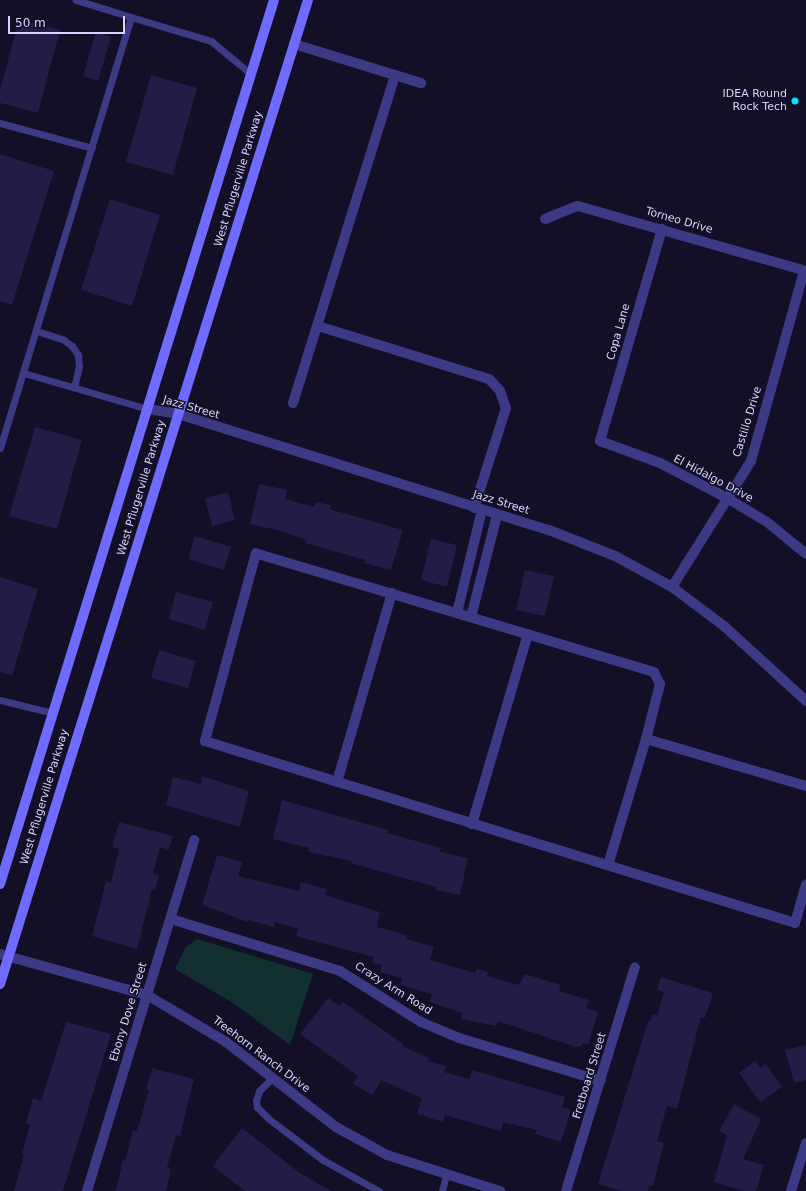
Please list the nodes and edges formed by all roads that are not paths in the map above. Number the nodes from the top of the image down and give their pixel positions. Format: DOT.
graph roads {
  1 [pos="76,0"];
  2 [pos="274,0"];
  3 [pos="308,0"];
  4 [pos="131,17"];
  5 [pos="294,44"];
  6 [pos="251,74"];
  7 [pos="395,75"];
  8 [pos="421,83"];
  9 [pos="0,123"];
  10 [pos="92,148"];
  11 [pos="545,219"];
  12 [pos="662,229"];
  13 [pos="805,271"];
  14 [pos="318,326"];
  15 [pos="37,331"];
  16 [pos="24,373"];
  17 [pos="74,387"];
  18 [pos="293,403"];
  19 [pos="148,409"];
  20 [pos="178,414"];
  21 [pos="600,441"];
  22 [pos="0,448"];
  23 [pos="727,498"];
  24 [pos="478,509"];
  25 [pos="498,515"];
  26 [pos="806,554"];
  27 [pos="469,562"];
  28 [pos="484,567"];
  29 [pos="672,587"];
  30 [pos="392,593"];
  31 [pos="457,613"];
  32 [pos="471,617"];
  33 [pos="528,634"];
  34 [pos="0,700"];
  35 [pos="806,701"];
  36 [pos="53,713"];
  37 [pos="646,739"];
  38 [pos="337,782"];
  39 [pos="806,786"];
  40 [pos="472,824"];
  41 [pos="194,840"];
  42 [pos="608,865"];
  43 [pos="0,884"];
  44 [pos="806,885"];
  45 [pos="171,919"];
  46 [pos="4,955"];
  47 [pos="635,967"];
  48 [pos="0,984"];
  49 [pos="147,995"];
  50 [pos="272,1078"];
  51 [pos="601,1081"];
  52 [pos="806,1143"];
  53 [pos="446,1175"];
  54 [pos="87,1191"];
  55 [pos="379,1191"];
  56 [pos="442,1191"];
  57 [pos="500,1191"];
  58 [pos="566,1191"];
  59 [pos="791,1191"];
  1 -- 4 [label="lane"];
  2 -- 6 [label="main road, West Pflugerville Parkway"];
  3 -- 5 [label="main road, West Pflugerville Parkway"];
  4 -- 6 [label="lane"];
  4 -- 10 [label="lane"];
  5 -- 7 [label="street"];
  5 -- 20 [label="main road, West Pflugerville Parkway"];
  6 -- 19 [label="main road, West Pflugerville Parkway"];
  7 -- 8 [label="street"];
  7 -- 14 [label="street"];
  9 -- 10 [label="lane"];
  10 -- 15 [label="lane"];
  11 -- 12 [label="street, Torneo Drive"];
  12 -- 13 [label="street, Torneo Drive"];
  12 -- 21 [label="street, Copa Lane"];
  13 -- 23 [label="street, Castillo Drive"];
  14 -- 18 [label="street"];
  14 -- 24 [label="street"];
  15 -- 16 [label="lane"];
  15 -- 17 [label="lane"];
  16 -- 17 [label="lane"];
  16 -- 22 [label="lane"];
  17 -- 19 [label="lane"];
  19 -- 20 [label="street, Jazz Street"];
  19 -- 36 [label="main road, West Pflugerville Parkway"];
  20 -- 24 [label="street, Jazz Street"];
  20 -- 46 [label="main road, West Pflugerville Parkway"];
  21 -- 23 [label="street, El Hidalgo Drive"];
  23 -- 26 [label="street, El Hidalgo Drive"];
  23 -- 29 [label="street, Castillo Drive"];
  24 -- 25 [label="street, Jazz Street"];
  24 -- 27 [label="street"];
  25 -- 28 [label="street"];
  25 -- 29 [label="street, Jazz Street"];
  27 -- 28 [label="street"];
  27 -- 31 [label="street"];
  28 -- 32 [label="street"];
  29 -- 35 [label="street, Jazz Street"];
  30 -- 31 [label="street"];
  30 -- 38 [label="street"];
  30 -- 38 [label="street"];
  31 -- 32 [label="street"];
  32 -- 33 [label="street"];
  33 -- 37 [label="street"];
  33 -- 40 [label="street"];
  34 -- 36 [label="lane"];
  36 -- 43 [label="main road, West Pflugerville Parkway"];
  37 -- 39 [label="street"];
  37 -- 42 [label="street"];
  38 -- 40 [label="street"];
  40 -- 42 [label="street"];
  41 -- 45 [label="street, Ebony Dove Street"];
  42 -- 44 [label="street"];
  45 -- 49 [label="street, Ebony Dove Street"];
  45 -- 51 [label="street, Crazy Arm Road"];
  46 -- 48 [label="main road, West Pflugerville Parkway"];
  46 -- 49 [label="street, Treehorn Ranch Drive"];
  47 -- 51 [label="street, Fretboard Street"];
  49 -- 50 [label="street, Treehorn Ranch Drive"];
  49 -- 54 [label="street, Ebony Dove Street"];
  50 -- 53 [label="street, Treehorn Ranch Drive"];
  50 -- 55 [label="lane"];
  51 -- 58 [label="street, Fretboard Street"];
  52 -- 59 [label="street"];
  53 -- 56 [label="lane"];
  53 -- 57 [label="street, Treehorn Ranch Drive"];
}
